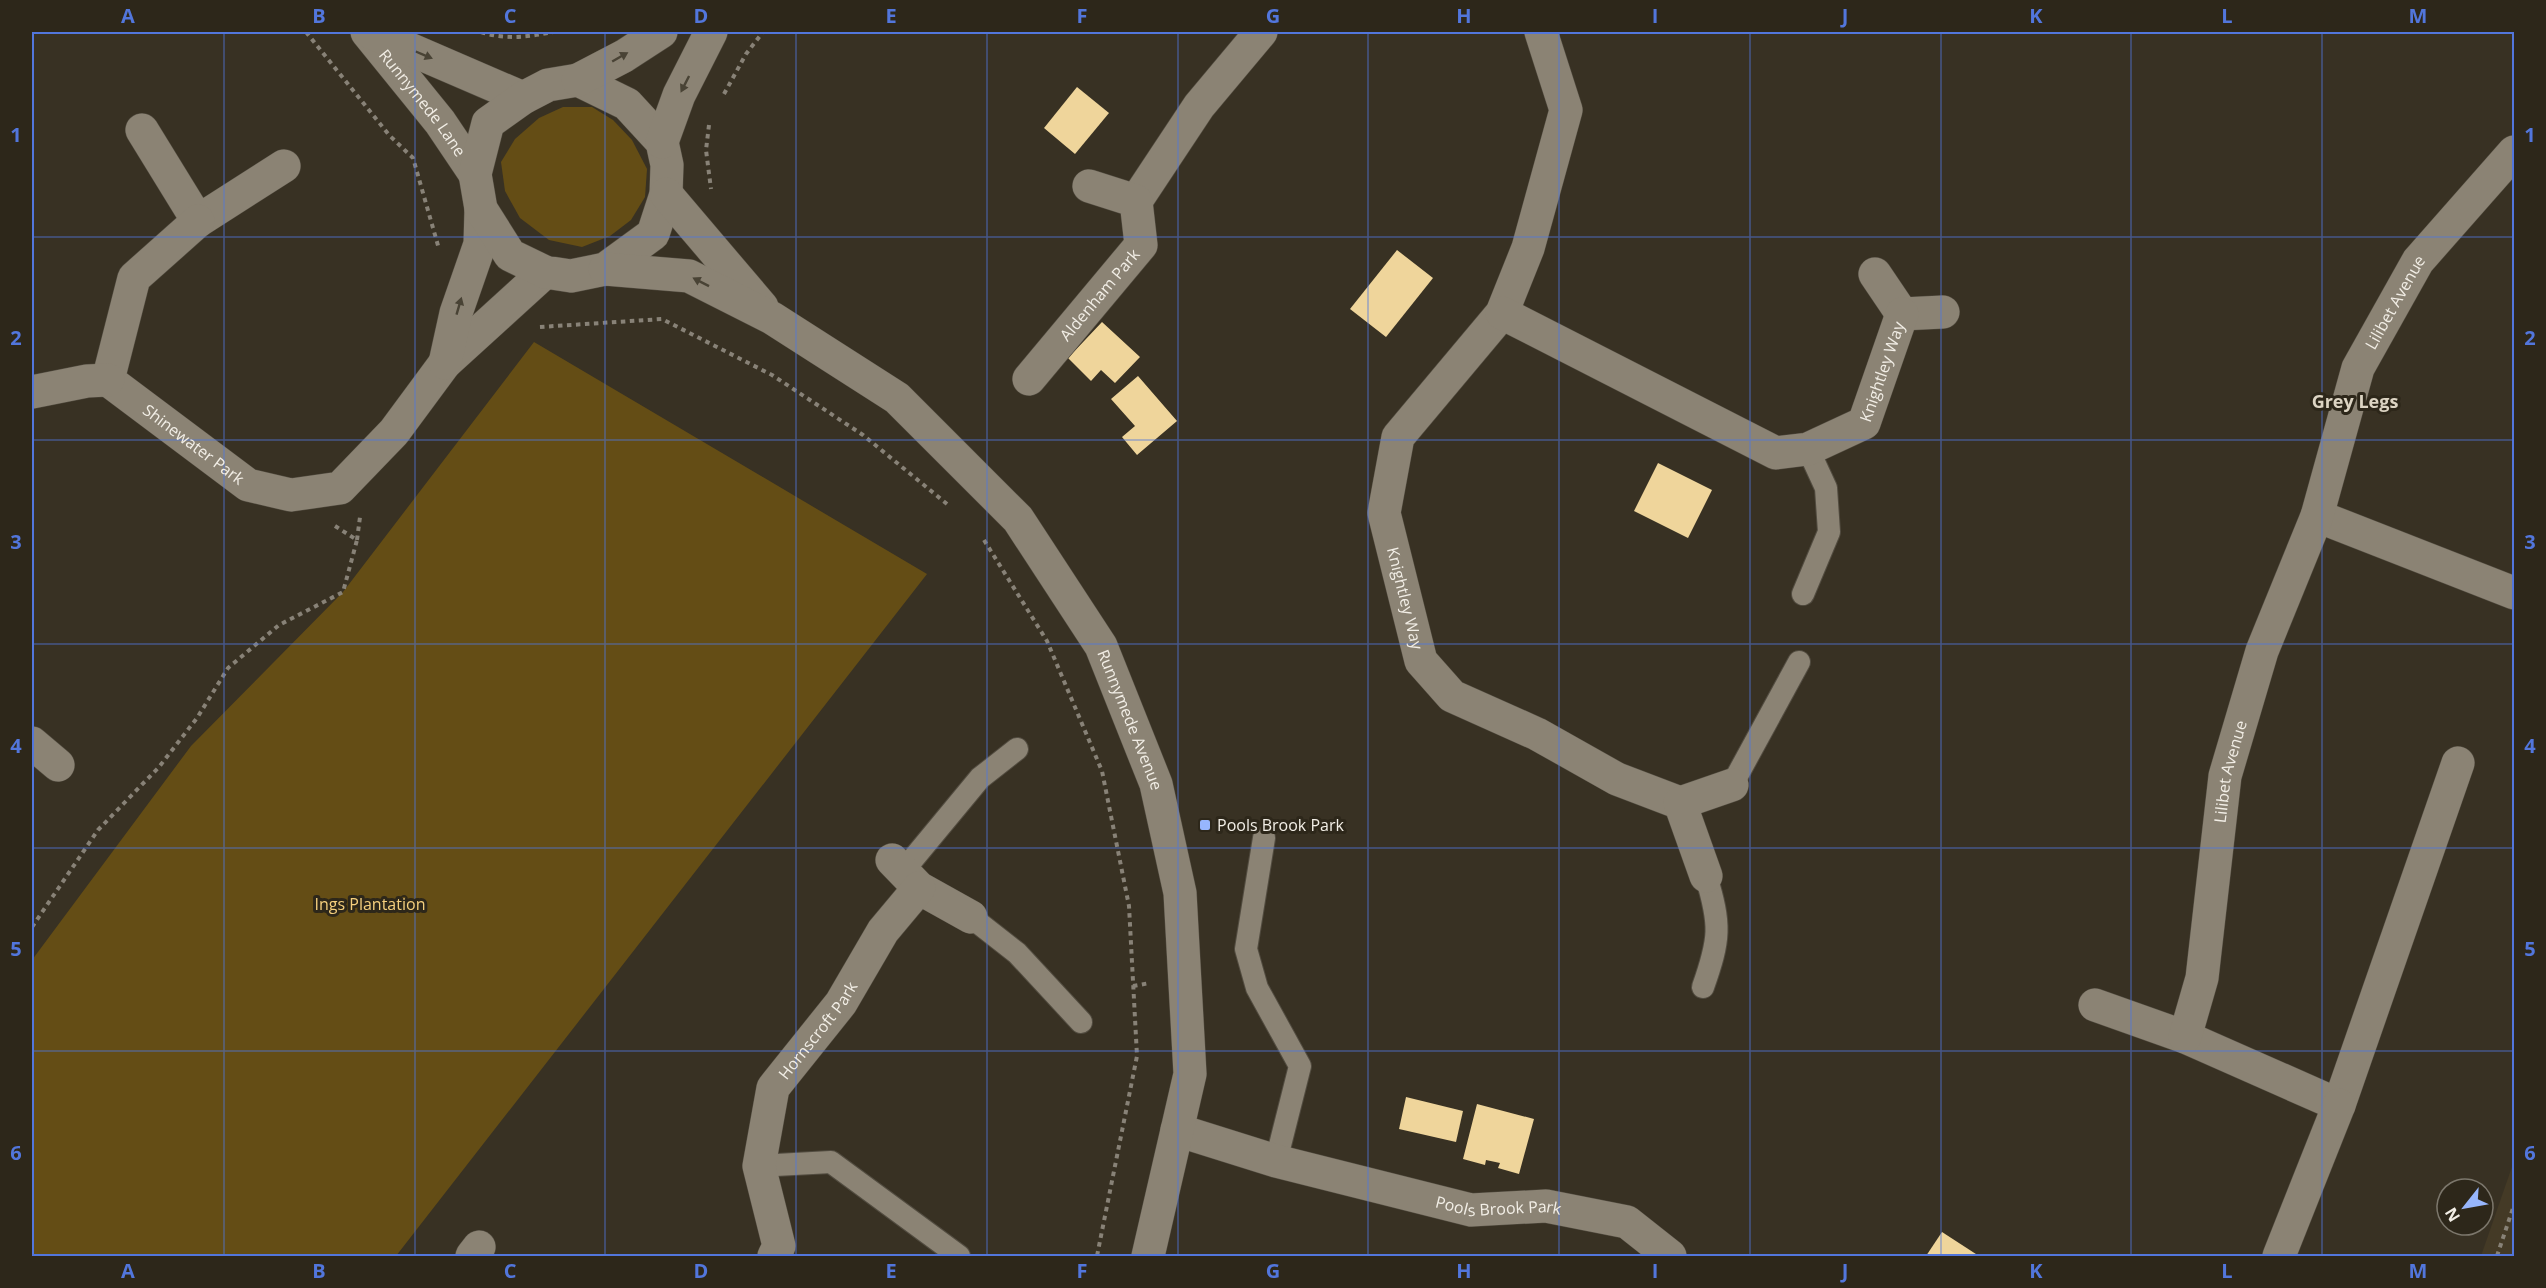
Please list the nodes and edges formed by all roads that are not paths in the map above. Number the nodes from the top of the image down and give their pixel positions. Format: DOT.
graph roads {
  1 [pos="369,32"];
  2 [pos="661,32"];
  3 [pos="711,32"];
  4 [pos="1261,32"];
  5 [pos="1541,32"];
  6 [pos="578,80"];
  7 [pos="524,98"];
  8 [pos="142,130"];
  9 [pos="662,142"];
  10 [pos="2514,152"];
  11 [pos="284,166"];
  12 [pos="475,174"];
  13 [pos="1089,186"];
  14 [pos="666,194"];
  15 [pos="1136,201"];
  16 [pos="481,209"];
  17 [pos="198,221"];
  18 [pos="605,269"];
  19 [pos="545,272"];
  20 [pos="1875,274"];
  21 [pos="1943,312"];
  22 [pos="1502,313"];
  23 [pos="1902,314"];
  24 [pos="772,318"];
  25 [pos="446,363"];
  26 [pos="1029,379"];
  27 [pos="108,380"];
  28 [pos="32,392"];
  29 [pos="1808,449"];
  30 [pos="2317,516"];
  31 [pos="2514,593"];
  32 [pos="1803,594"];
  33 [pos="1799,662"];
  34 [pos="32,743"];
  35 [pos="1017,749"];
  36 [pos="2458,763"];
  37 [pos="58,765"];
  38 [pos="1732,785"];
  39 [pos="1680,803"];
  40 [pos="1264,838"];
  41 [pos="904,873"];
  42 [pos="1706,876"];
  43 [pos="971,917"];
  44 [pos="1703,987"];
  45 [pos="2095,1005"];
  46 [pos="1081,1022"];
  47 [pos="2185,1037"];
  48 [pos="2339,1105"];
  49 [pos="1178,1130"];
  50 [pos="1276,1161"];
  51 [pos="759,1166"];
  52 [pos="774,1257"];
  53 [pos="959,1257"];
  54 [pos="1148,1257"];
  55 [pos="1670,1257"];
  56 [pos="2278,1257"];
  1 -- 7 [label="street, Runnymede Lane, one-way"];
  1 -- 12 [label="street, Runnymede Lane"];
  6 -- 2 [label="street, one-way"];
  3 -- 9 [label="street, one-way"];
  4 -- 15 [label="street"];
  5 -- 22 [label="street, Knightley Way"];
  6 -- 7 [label="street"];
  6 -- 9 [label="street"];
  7 -- 12 [label="street"];
  8 -- 17 [label="street"];
  9 -- 14 [label="street"];
  10 -- 30 [label="street, Lilibet Avenue"];
  11 -- 17 [label="street"];
  12 -- 16 [label="street"];
  13 -- 15 [label="street"];
  14 -- 18 [label="street"];
  14 -- 24 [label="street, Runnymede Avenue"];
  15 -- 26 [label="street, Aldenham Park"];
  16 -- 19 [label="street"];
  25 -- 16 [label="street, Shinewater Park, one-way"];
  17 -- 27 [label="street"];
  18 -- 19 [label="street"];
  24 -- 18 [label="street, Runnymede Avenue, one-way"];
  19 -- 25 [label="street, Shinewater Park"];
  20 -- 23 [label="street, Knightley Way"];
  21 -- 23 [label="street, Knightley Way"];
  22 -- 29 [label="street, Knightley Way"];
  22 -- 39 [label="street, Knightley Way"];
  23 -- 29 [label="street, Knightley Way"];
  24 -- 49 [label="street, Runnymede Avenue"];
  25 -- 27 [label="street, Shinewater Park"];
  27 -- 28 [label="street"];
  29 -- 32 [label="lane"];
  30 -- 31 [label="street"];
  30 -- 47 [label="street, Lilibet Avenue"];
  33 -- 38 [label="lane"];
  34 -- 37 [label="street"];
  35 -- 41 [label="lane"];
  36 -- 48 [label="street"];
  38 -- 39 [label="street"];
  39 -- 42 [label="street"];
  40 -- 50 [label="lane"];
  41 -- 43 [label="street"];
  41 -- 51 [label="street, Hornscroft Park"];
  42 -- 44 [label="lane"];
  43 -- 46 [label="lane"];
  45 -- 47 [label="street"];
  47 -- 48 [label="street"];
  48 -- 56 [label="street"];
  49 -- 50 [label="street, Pools Brook Park"];
  49 -- 54 [label="street, Runnymede Avenue"];
  50 -- 55 [label="street, Pools Brook Park"];
  51 -- 52 [label="street, Hornscroft Park"];
  51 -- 53 [label="lane"];
}
